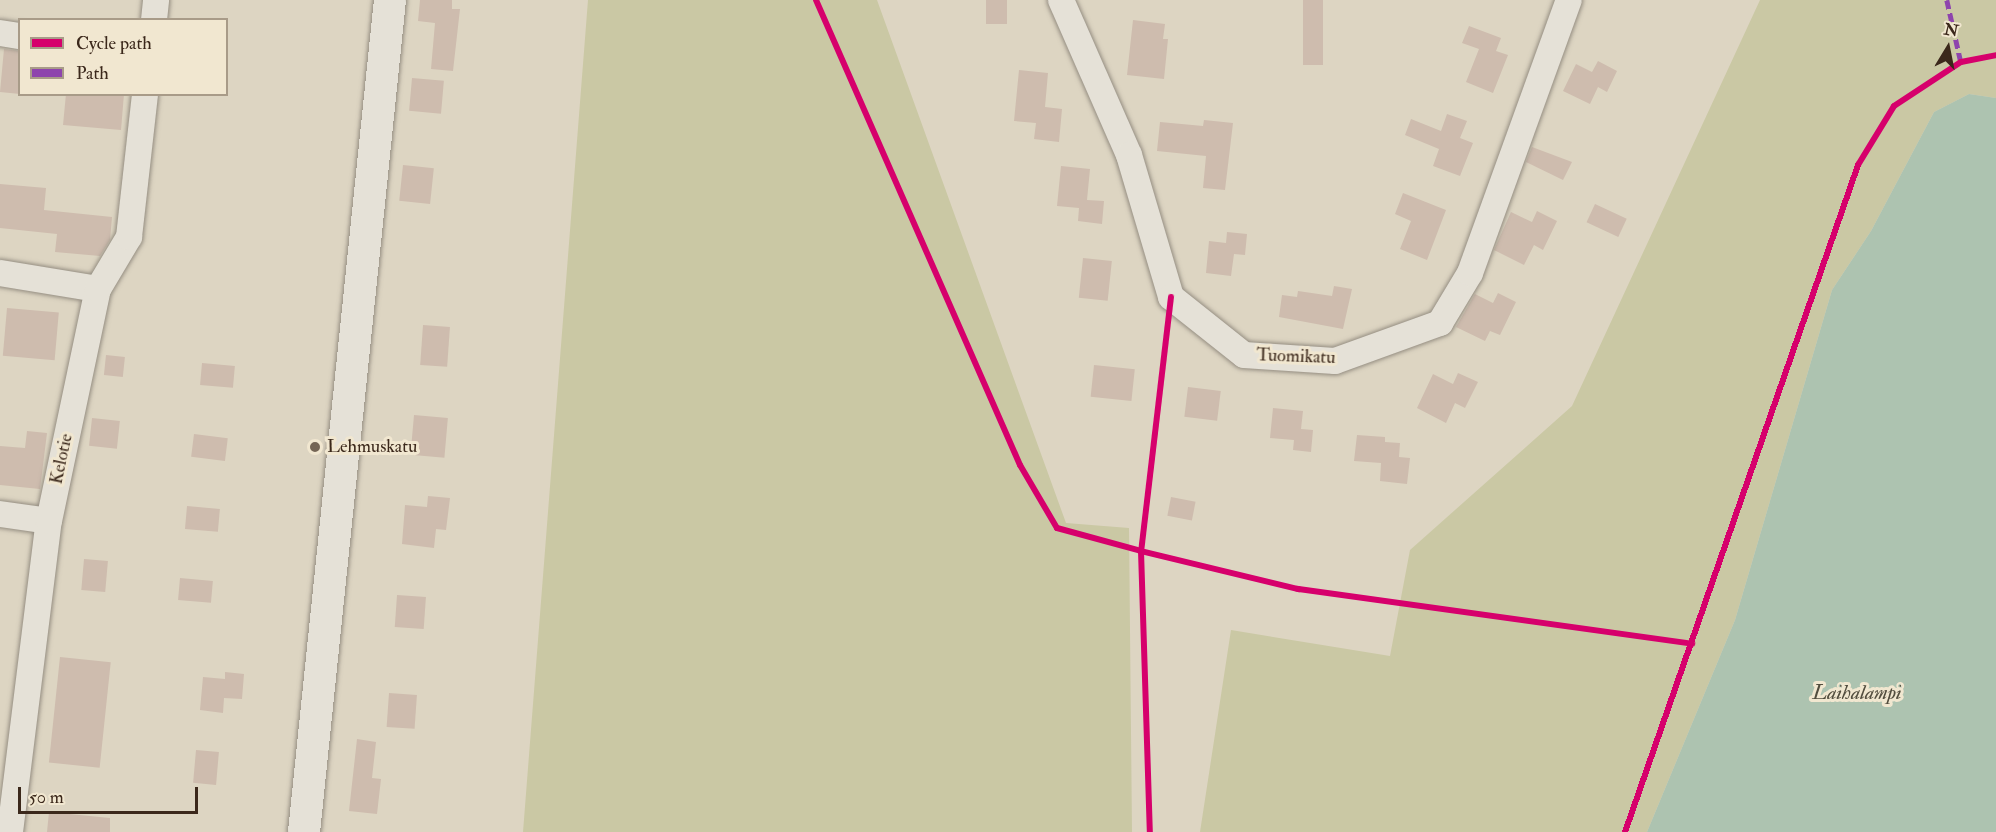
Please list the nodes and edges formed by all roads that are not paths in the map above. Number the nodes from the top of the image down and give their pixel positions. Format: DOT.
graph roads {
  1 [pos="156,0"];
  2 [pos="390,0"];
  3 [pos="1060,0"];
  4 [pos="1569,0"];
  5 [pos="154,18"];
  6 [pos="0,33"];
  7 [pos="18,36"];
  8 [pos="145,96"];
  9 [pos="0,273"];
  10 [pos="99,289"];
  11 [pos="0,514"];
  12 [pos="49,520"];
  13 [pos="9,765"];
  14 [pos="10,832"];
  15 [pos="304,832"];
  1 -- 5 [label="street"];
  2 -- 15 [label="street"];
  3 -- 4 [label="street, Tuomikatu"];
  6 -- 7 [label="street"];
  8 -- 10 [label="street, Kelotie"];
  9 -- 10 [label="street"];
  10 -- 12 [label="street, Kelotie"];
  11 -- 12 [label="street"];
  12 -- 13 [label="street, Kelotie"];
  13 -- 14 [label="street, Kelotie"];
}
